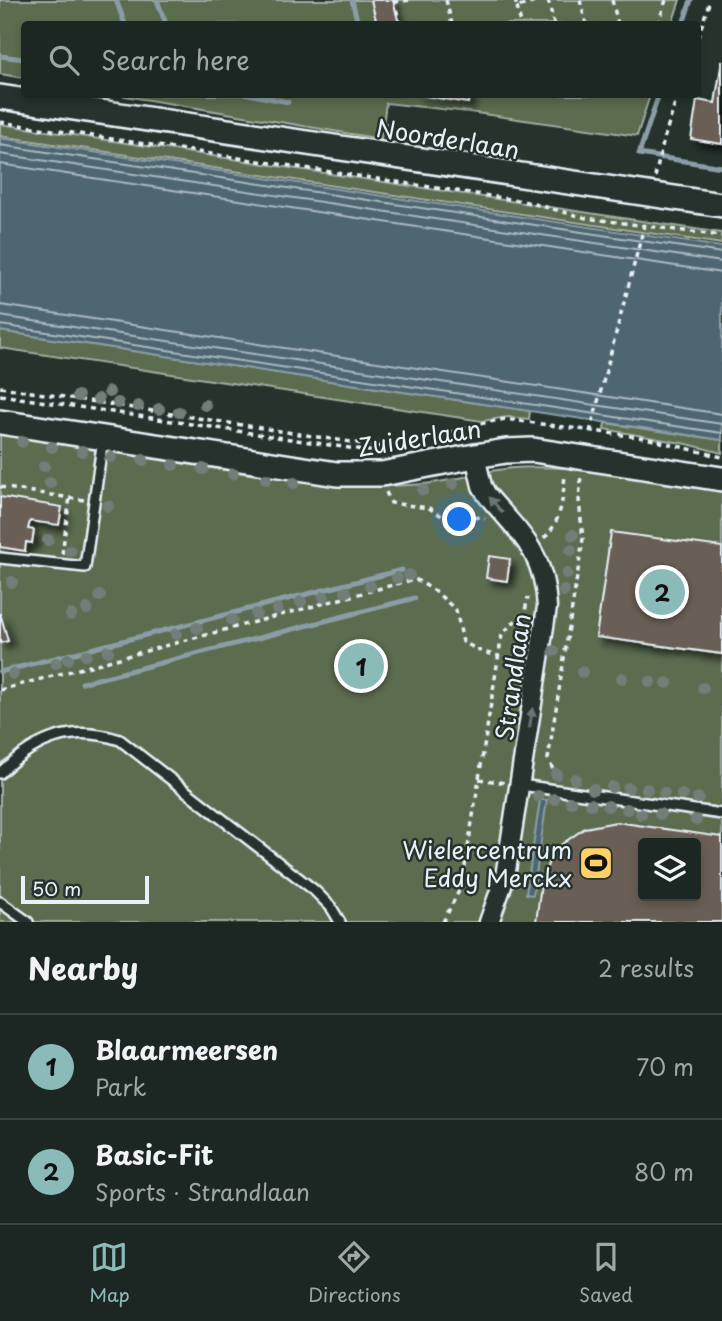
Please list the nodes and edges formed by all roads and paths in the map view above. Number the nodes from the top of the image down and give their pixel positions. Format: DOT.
graph roads {
  1 [pos="411,0"];
  2 [pos="446,0"];
  3 [pos="515,0"];
  4 [pos="545,0"];
  5 [pos="580,0"];
  6 [pos="612,0"];
  7 [pos="666,0"];
  8 [pos="710,0"];
  9 [pos="394,1"];
  10 [pos="517,7"];
  11 [pos="399,21"];
  12 [pos="451,21"];
  13 [pos="520,21"];
  14 [pos="553,21"];
  15 [pos="585,21"];
  16 [pos="617,21"];
  17 [pos="660,21"];
  18 [pos="701,28"];
  19 [pos="0,97"];
  20 [pos="677,98"];
  21 [pos="0,122"];
  22 [pos="658,167"];
  23 [pos="722,205"];
  24 [pos="646,219"];
  25 [pos="722,236"];
  26 [pos="0,387"];
  27 [pos="0,395"];
  28 [pos="0,422"];
  29 [pos="590,432"];
  30 [pos="103,438"];
  31 [pos="433,440"];
  32 [pos="303,441"];
  33 [pos="382,447"];
  34 [pos="475,456"];
  35 [pos="584,457"];
  36 [pos="722,457"];
  37 [pos="722,479"];
  38 [pos="0,487"];
  39 [pos="70,497"];
  40 [pos="94,501"];
  41 [pos="0,558"];
  42 [pos="61,564"];
  43 [pos="529,588"];
  44 [pos="499,656"];
  45 [pos="0,690"];
  46 [pos="0,773"];
  47 [pos="479,779"];
  48 [pos="521,785"];
  49 [pos="562,790"];
  50 [pos="722,814"];
  51 [pos="0,902"];
  52 [pos="28,922"];
  53 [pos="340,922"];
  54 [pos="443,922"];
  55 [pos="489,922"];
  1 -- 9 [label="path"];
  2 -- 12 [label="path"];
  3 -- 10 [label="path"];
  4 -- 10 [label="path"];
  4 -- 14 [label="path"];
  5 -- 15 [label="path"];
  6 -- 16 [label="path"];
  7 -- 17 [label="path"];
  8 -- 18 [label="path"];
  9 -- 11 [label="path"];
  10 -- 13 [label="path"];
  19 -- 23 [label="street, Noorderlaan"];
  20 -- 22 [label="path"];
  21 -- 25 [label="path"];
  24 -- 29 [label="path, bridge"];
  26 -- 33 [label="path"];
  27 -- 32 [label="path"];
  28 -- 30 [label="street, Zuiderlaan"];
  30 -- 34 [label="street, Zuiderlaan"];
  30 -- 40 [label="lane"];
  31 -- 36 [label="path"];
  34 -- 35 [label="street, Zuiderlaan"];
  48 -- 34 [label="street, Strandlaan, one-way"];
  35 -- 37 [label="street, Zuiderlaan"];
  35 -- 49 [label="path"];
  38 -- 39 [label="path"];
  39 -- 40 [label="path"];
  39 -- 42 [label="path"];
  40 -- 42 [label="lane"];
  41 -- 42 [label="lane"];
  43 -- 44 [label="path"];
  44 -- 45 [label="path"];
  44 -- 47 [label="path"];
  46 -- 53 [label="lane"];
  47 -- 48 [label="path"];
  47 -- 54 [label="path"];
  48 -- 49 [label="lane"];
  48 -- 55 [label="street, Strandlaan"];
  49 -- 50 [label="lane"];
  51 -- 52 [label="lane"];
}
